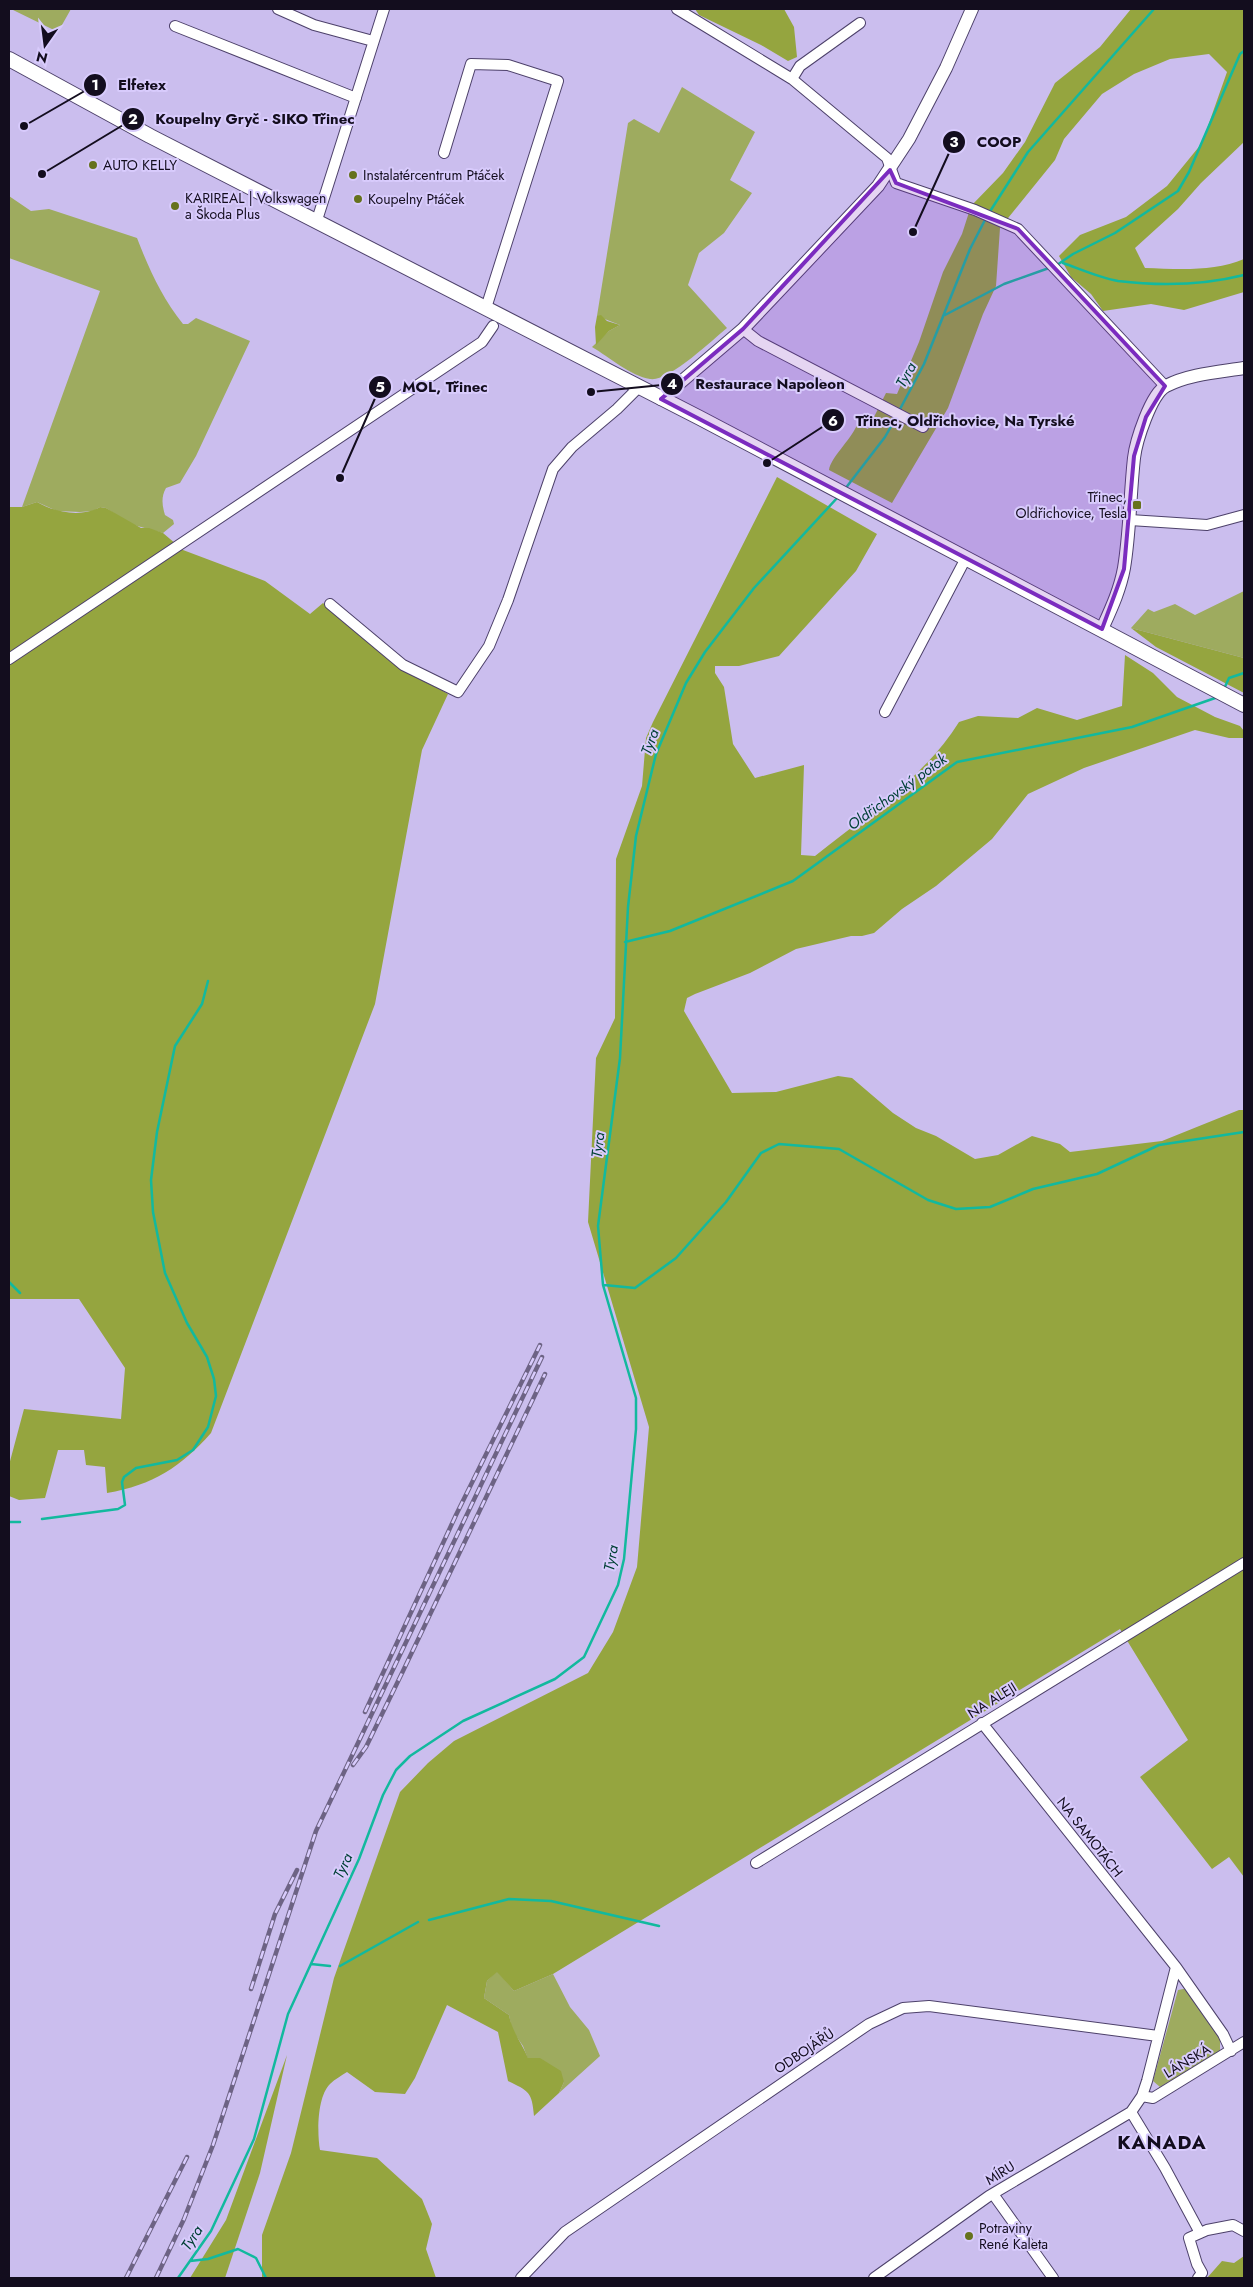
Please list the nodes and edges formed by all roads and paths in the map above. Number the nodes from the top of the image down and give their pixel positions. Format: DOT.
graph roads {
  1 [pos="278,9"];
  2 [pos="384,9"];
  3 [pos="972,9"];
  4 [pos="682,10"];
  5 [pos="860,23"];
  6 [pos="175,26"];
  7 [pos="373,41"];
  8 [pos="9,59"];
  9 [pos="792,79"];
  10 [pos="356,98"];
  11 [pos="444,153"];
  12 [pos="890,170"];
  13 [pos="316,220"];
  14 [pos="486,308"];
  15 [pos="493,326"];
  16 [pos="743,329"];
  17 [pos="1244,368"];
  18 [pos="1165,386"];
  19 [pos="639,387"];
  20 [pos="661,399"];
  21 [pos="923,427"];
  22 [pos="1244,515"];
  23 [pos="1130,520"];
  24 [pos="966,558"];
  25 [pos="330,604"];
  26 [pos="1102,629"];
  27 [pos="9,659"];
  28 [pos="1244,705"];
  29 [pos="885,712"];
  30 [pos="1244,1563"];
  31 [pos="982,1723"];
  32 [pos="756,1863"];
  33 [pos="1176,1967"];
  34 [pos="1158,2036"];
  35 [pos="1244,2042"];
  36 [pos="1231,2051"];
  37 [pos="1142,2096"];
  38 [pos="1130,2112"];
  39 [pos="993,2194"];
  40 [pos="1244,2231"];
  41 [pos="1200,2233"];
  42 [pos="521,2278"];
  43 [pos="874,2278"];
  44 [pos="1052,2278"];
  45 [pos="1198,2278"];
  1 -- 7 [label="street"];
  2 -- 7 [label="street"];
  3 -- 12 [label="street"];
  4 -- 9 [label="street"];
  5 -- 9 [label="street"];
  6 -- 10 [label="street"];
  7 -- 10 [label="street"];
  8 -- 13 [label="main road"];
  9 -- 12 [label="street"];
  10 -- 13 [label="street"];
  11 -- 14 [label="street"];
  12 -- 16 [label="street"];
  12 -- 18 [label="street"];
  13 -- 14 [label="main road"];
  14 -- 19 [label="main road"];
  15 -- 27 [label="street"];
  16 -- 20 [label="street"];
  16 -- 21 [label="street"];
  17 -- 18 [label="street"];
  18 -- 23 [label="street"];
  19 -- 20 [label="main road"];
  19 -- 25 [label="street"];
  20 -- 24 [label="main road"];
  22 -- 23 [label="street"];
  23 -- 26 [label="street"];
  24 -- 26 [label="main road"];
  24 -- 29 [label="street"];
  26 -- 28 [label="main road"];
  30 -- 31 [label="street, NA ALEJI"];
  31 -- 32 [label="street, NA ALEJI"];
  31 -- 33 [label="street, NA SAMOTÁCH"];
  33 -- 34 [label="street"];
  33 -- 36 [label="street, NA SAMOTÁCH"];
  34 -- 37 [label="street"];
  34 -- 42 [label="street, ODBOJÁŘŮ"];
  35 -- 36 [label="street, LÁNSKÁ"];
  36 -- 37 [label="street, LÁNSKÁ"];
  37 -- 38 [label="street, MÍRU"];
  38 -- 39 [label="street, MÍRU"];
  38 -- 41 [label="street"];
  39 -- 43 [label="street, MÍRU"];
  39 -- 44 [label="street"];
  40 -- 41 [label="street"];
  41 -- 45 [label="street"];
}
